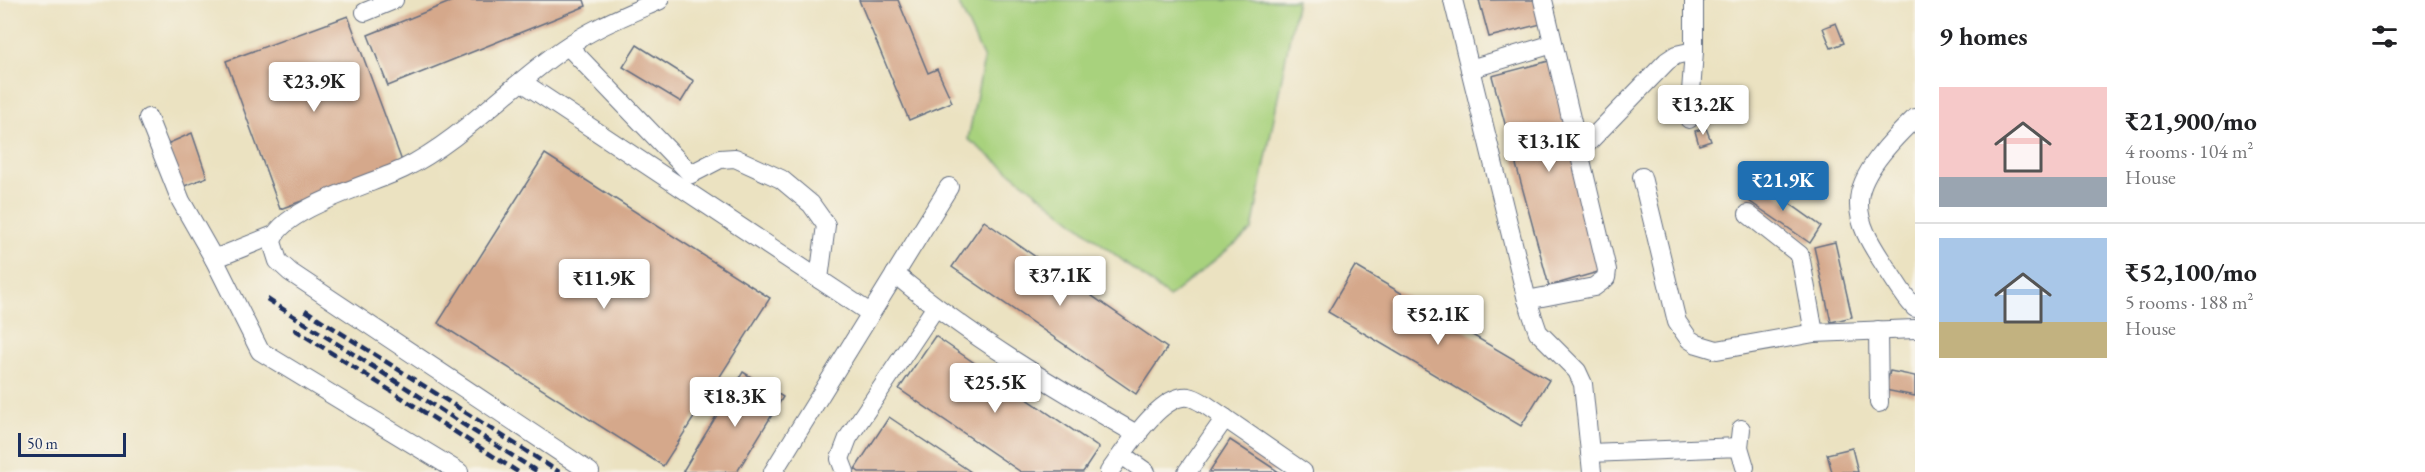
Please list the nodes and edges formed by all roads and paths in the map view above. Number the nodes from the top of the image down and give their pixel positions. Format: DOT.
graph roads {
  1 [pos="394,0"];
  2 [pos="660,0"];
  3 [pos="1453,0"];
  4 [pos="1543,0"];
  5 [pos="1694,0"];
  6 [pos="631,6"];
  7 [pos="365,12"];
  8 [pos="1553,44"];
  9 [pos="568,46"];
  10 [pos="1694,51"];
  11 [pos="1470,69"];
  12 [pos="522,82"];
  13 [pos="148,118"];
  14 [pos="1915,118"];
  15 [pos="1689,119"];
  16 [pos="1579,152"];
  17 [pos="1642,177"];
  18 [pos="949,187"];
  19 [pos="1748,214"];
  20 [pos="274,235"];
  21 [pos="214,260"];
  22 [pos="895,274"];
  23 [pos="819,279"];
  24 [pos="1527,300"];
  25 [pos="935,308"];
  26 [pos="1915,308"];
  27 [pos="870,313"];
  28 [pos="1915,329"];
  29 [pos="1878,330"];
  30 [pos="1814,333"];
  31 [pos="1879,403"];
  32 [pos="1225,418"];
  33 [pos="1138,435"];
  34 [pos="1590,453"];
  35 [pos="1122,455"];
  36 [pos="1745,467"];
  37 [pos="459,472"];
  38 [pos="590,472"];
  39 [pos="773,472"];
  40 [pos="845,472"];
  41 [pos="1109,472"];
  42 [pos="1146,472"];
  43 [pos="1187,472"];
  44 [pos="1303,472"];
  45 [pos="1592,472"];
  1 -- 7 [label="lane"];
  2 -- 6 [label="lane"];
  3 -- 11 [label="lane"];
  4 -- 8 [label="lane"];
  5 -- 10 [label="lane"];
  6 -- 9 [label="lane"];
  8 -- 11 [label="lane"];
  8 -- 16 [label="lane"];
  9 -- 12 [label="lane"];
  9 -- 23 [label="lane"];
  10 -- 15 [label="lane"];
  10 -- 16 [label="lane"];
  11 -- 24 [label="lane"];
  12 -- 20 [label="lane"];
  12 -- 23 [label="lane"];
  13 -- 21 [label="lane"];
  14 -- 26 [label="lane"];
  16 -- 24 [label="lane"];
  17 -- 30 [label="lane"];
  18 -- 22 [label="lane"];
  19 -- 30 [label="lane"];
  20 -- 21 [label="lane"];
  20 -- 38 [label="lane"];
  21 -- 37 [label="lane"];
  22 -- 25 [label="lane"];
  22 -- 27 [label="lane"];
  23 -- 27 [label="lane"];
  24 -- 34 [label="lane"];
  25 -- 33 [label="lane"];
  25 -- 40 [label="lane"];
  27 -- 39 [label="lane"];
  28 -- 29 [label="lane"];
  29 -- 30 [label="lane"];
  29 -- 31 [label="lane"];
  32 -- 33 [label="lane"];
  32 -- 43 [label="lane"];
  32 -- 44 [label="lane"];
  33 -- 35 [label="lane"];
  34 -- 36 [label="lane"];
  34 -- 45 [label="lane"];
  35 -- 41 [label="lane"];
  35 -- 42 [label="lane"];
}
